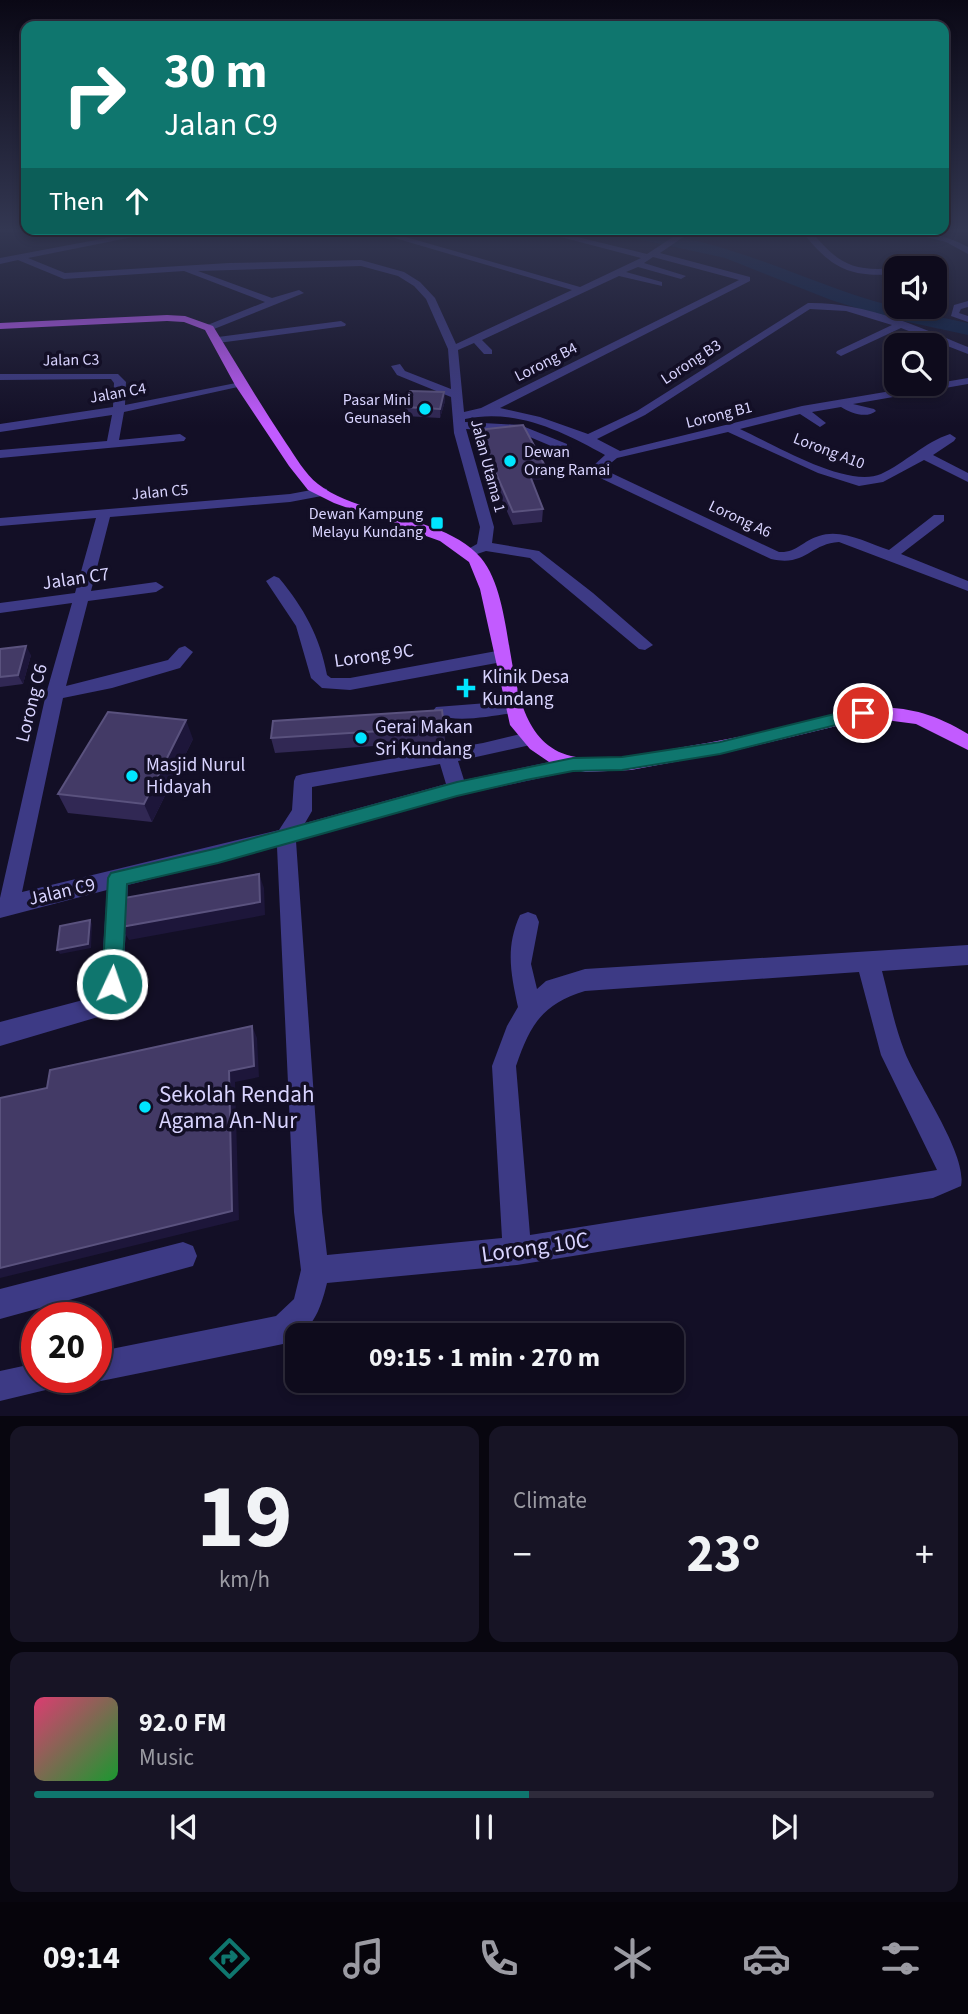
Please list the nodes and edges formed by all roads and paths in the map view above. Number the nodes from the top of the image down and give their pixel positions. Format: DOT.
graph roads {
  1 [pos="258,294"];
  2 [pos="296,294"];
  3 [pos="425,294"];
  4 [pos="572,294"];
  5 [pos="717,294"];
  6 [pos="559,300"];
  7 [pos="270,302"];
  8 [pos="968,304"];
  9 [pos="575,305"];
  10 [pos="968,319"];
  11 [pos="341,324"];
  12 [pos="899,325"];
  13 [pos="0,326"];
  14 [pos="213,334"];
  15 [pos="474,338"];
  16 [pos="453,349"];
  17 [pos="968,351"];
  18 [pos="488,352"];
  19 [pos="841,353"];
  20 [pos="397,366"];
  21 [pos="0,377"];
  22 [pos="968,381"];
  23 [pos="242,385"];
  24 [pos="457,395"];
  25 [pos="842,402"];
  26 [pos="527,405"];
  27 [pos="119,410"];
  28 [pos="802,410"];
  29 [pos="485,411"];
  30 [pos="870,411"];
  31 [pos="512,412"];
  32 [pos="459,421"];
  33 [pos="820,423"];
  34 [pos="0,428"];
  35 [pos="731,429"];
  36 [pos="950,438"];
  37 [pos="180,439"];
  38 [pos="588,439"];
  39 [pos="112,444"];
  40 [pos="564,447"];
  41 [pos="0,454"];
  42 [pos="614,454"];
  43 [pos="922,454"];
  44 [pos="968,478"];
  45 [pos="322,492"];
  46 [pos="104,514"];
  47 [pos="939,518"];
  48 [pos="0,522"];
  49 [pos="484,546"];
  50 [pos="468,553"];
  51 [pos="891,555"];
  52 [pos="274,580"];
  53 [pos="968,586"];
  54 [pos="156,587"];
  55 [pos="80,598"];
  56 [pos="0,608"];
  57 [pos="645,645"];
  58 [pos="185,652"];
  59 [pos="502,656"];
  60 [pos="55,694"];
  61 [pos="514,708"];
  62 [pos="442,711"];
  63 [pos="528,739"];
  64 [pos="968,743"];
  65 [pos="447,756"];
  66 [pos="573,764"];
  67 [pos="457,789"];
  68 [pos="286,836"];
  69 [pos="118,878"];
  70 [pos="4,907"];
  71 [pos="528,922"];
  72 [pos="968,955"];
  73 [pos="868,962"];
  74 [pos="530,1009"];
  75 [pos="0,1034"];
  76 [pos="517,1251"];
  77 [pos="183,1256"];
  78 [pos="316,1270"];
  79 [pos="0,1304"];
  80 [pos="112,1364"];
  81 [pos="21,1382"];
  82 [pos="0,1386"];
  1 -- 7 [label="street"];
  2 -- 7 [label="street"];
  3 -- 16 [label="street, Jalan Utama 1"];
  4 -- 6 [label="street"];
  5 -- 29 [label="street, Lorong B4"];
  6 -- 9 [label="street"];
  6 -- 15 [label="street"];
  7 -- 14 [label="street"];
  8 -- 10 [label="street"];
  11 -- 14 [label="street"];
  12 -- 17 [label="street, Lorong B3"];
  12 -- 19 [label="street"];
  12 -- 38 [label="street, Lorong B3"];
  13 -- 14 [label="main road"];
  14 -- 23 [label="main road"];
  15 -- 16 [label="street"];
  15 -- 18 [label="street"];
  16 -- 24 [label="street, Jalan Utama 1"];
  20 -- 24 [label="street"];
  21 -- 27 [label="street, Jalan C3"];
  22 -- 25 [label="street, Lorong B1"];
  23 -- 27 [label="street, Jalan C4"];
  23 -- 45 [label="main road"];
  24 -- 32 [label="street, Jalan Utama 1"];
  25 -- 28 [label="street, Lorong B1"];
  25 -- 30 [label="street"];
  26 -- 31 [label="street"];
  27 -- 34 [label="street, Jalan C4"];
  27 -- 39 [label="street, Jalan C3"];
  28 -- 33 [label="street"];
  28 -- 35 [label="street, Lorong B1"];
  29 -- 31 [label="street"];
  29 -- 32 [label="street, Lorong B4"];
  31 -- 38 [label="street"];
  32 -- 40 [label="street"];
  32 -- 49 [label="street, Jalan Utama 1"];
  35 -- 42 [label="street, Lorong B1"];
  35 -- 43 [label="street, Lorong A10"];
  36 -- 43 [label="street, Lorong A10"];
  37 -- 39 [label="street"];
  38 -- 42 [label="street"];
  39 -- 41 [label="street"];
  42 -- 51 [label="street, Lorong A6"];
  43 -- 44 [label="street"];
  45 -- 46 [label="street, Jalan C5"];
  45 -- 50 [label="main road"];
  46 -- 48 [label="street, Jalan C5"];
  46 -- 55 [label="street, Lorong C6"];
  47 -- 51 [label="street"];
  49 -- 50 [label="street"];
  49 -- 57 [label="street"];
  50 -- 59 [label="main road"];
  51 -- 53 [label="street, Lorong A6"];
  52 -- 59 [label="street, Lorong 9C"];
  54 -- 55 [label="street, Jalan C7"];
  55 -- 56 [label="street, Jalan C7"];
  55 -- 60 [label="street, Lorong C6"];
  58 -- 60 [label="street"];
  59 -- 61 [label="main road"];
  60 -- 70 [label="street, Lorong C6"];
  61 -- 62 [label="street"];
  61 -- 63 [label="main road"];
  63 -- 65 [label="street"];
  63 -- 66 [label="main road"];
  64 -- 66 [label="main road"];
  65 -- 67 [label="street"];
  65 -- 68 [label="street"];
  66 -- 67 [label="street, Jalan C9"];
  67 -- 68 [label="street, Jalan C9"];
  68 -- 69 [label="street, Jalan C9"];
  68 -- 78 [label="street"];
  69 -- 70 [label="street, Jalan C9"];
  69 -- 75 [label="street"];
  71 -- 74 [label="street"];
  72 -- 73 [label="street"];
  73 -- 74 [label="street"];
  73 -- 76 [label="street, Lorong 10C"];
  74 -- 76 [label="street"];
  76 -- 78 [label="street, Lorong 10C"];
  77 -- 79 [label="street"];
  78 -- 80 [label="street"];
  81 -- 82 [label="street"];
}
